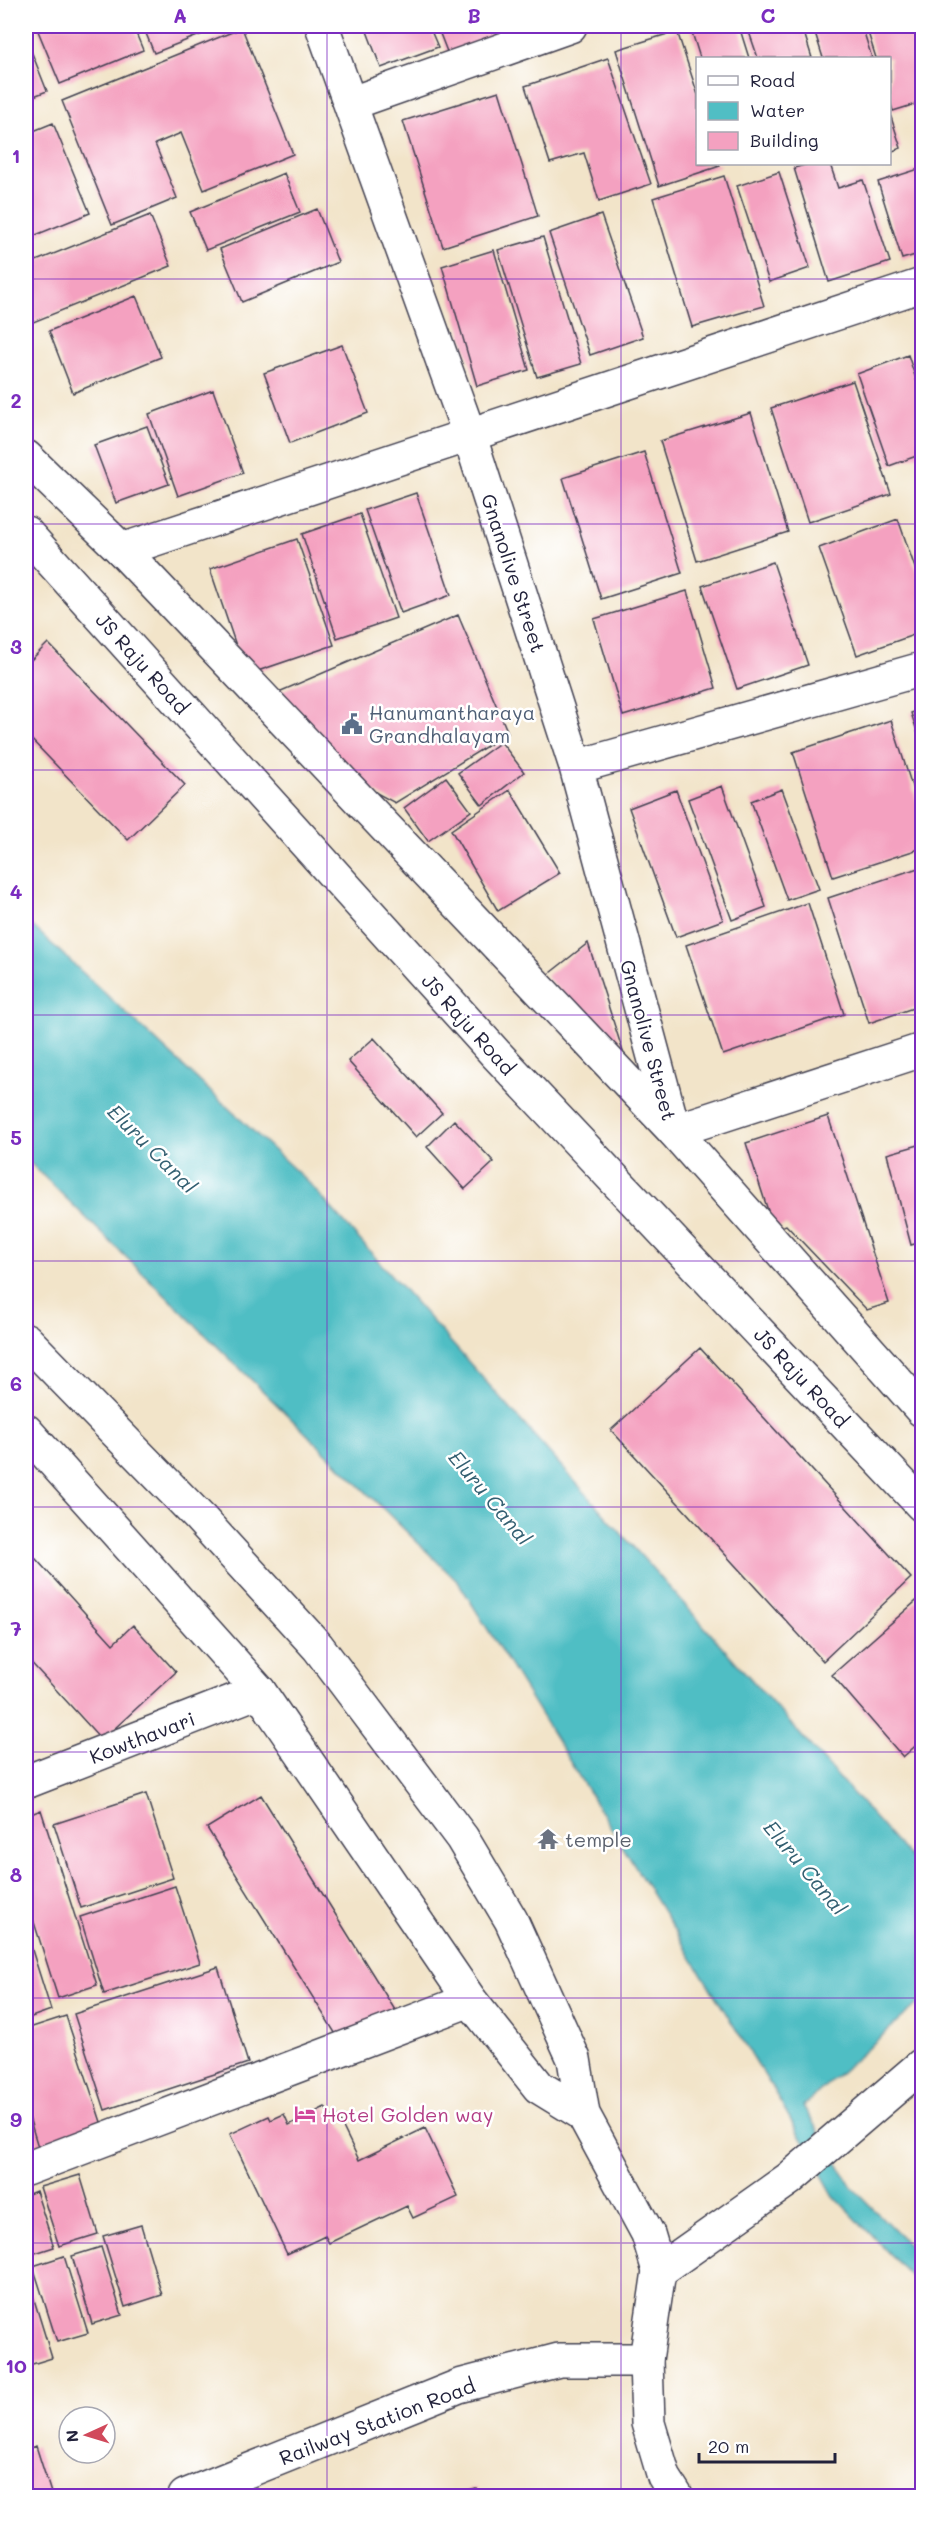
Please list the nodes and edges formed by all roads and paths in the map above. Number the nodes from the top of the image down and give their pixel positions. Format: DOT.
graph roads {
  1 [pos="322,26"];
  2 [pos="570,26"];
  3 [pos="352,103"];
  4 [pos="922,285"];
  5 [pos="469,434"];
  6 [pos="26,457"];
  7 [pos="26,534"];
  8 [pos="122,550"];
  9 [pos="922,669"];
  10 [pos="576,767"];
  11 [pos="922,1050"];
  12 [pos="674,1131"];
  13 [pos="26,1340"];
  14 [pos="922,1410"];
  15 [pos="26,1431"];
  16 [pos="922,1505"];
  17 [pos="259,1691"];
  18 [pos="26,1782"];
  19 [pos="470,2000"];
  20 [pos="922,2065"];
  21 [pos="583,2114"];
  22 [pos="26,2169"];
  23 [pos="659,2271"];
  24 [pos="646,2360"];
  25 [pos="185,2496"];
  26 [pos="676,2496"];
  1 -- 3 [label="main road, Gnanolive Street"];
  2 -- 3 [label="main road"];
  3 -- 5 [label="main road, Gnanolive Street"];
  4 -- 5 [label="main road"];
  5 -- 8 [label="main road"];
  5 -- 10 [label="main road, Gnanolive Street"];
  6 -- 8 [label="main road"];
  7 -- 16 [label="main road, JS Raju Road"];
  8 -- 12 [label="main road"];
  9 -- 10 [label="main road"];
  10 -- 12 [label="main road, Gnanolive Street"];
  11 -- 12 [label="main road"];
  12 -- 14 [label="main road"];
  13 -- 21 [label="main road"];
  15 -- 17 [label="main road"];
  17 -- 18 [label="main road, Kowthavari"];
  17 -- 19 [label="main road"];
  19 -- 21 [label="main road"];
  19 -- 22 [label="main road"];
  20 -- 23 [label="main road"];
  21 -- 23 [label="main road"];
  23 -- 24 [label="main road"];
  24 -- 25 [label="main road, Railway Station Road"];
  24 -- 26 [label="main road"];
}
